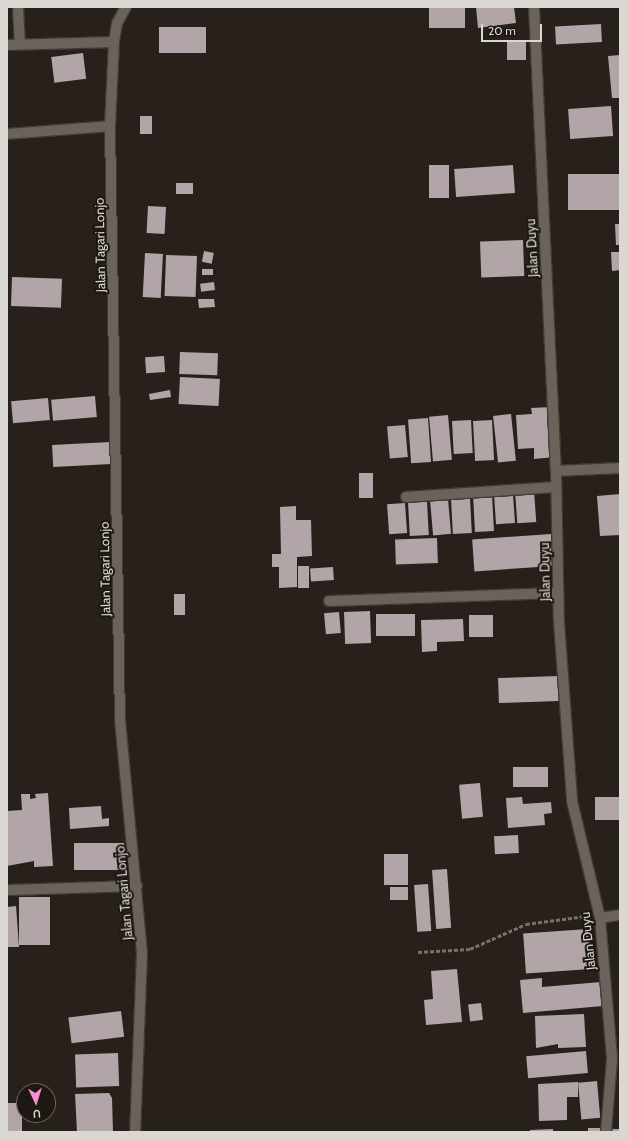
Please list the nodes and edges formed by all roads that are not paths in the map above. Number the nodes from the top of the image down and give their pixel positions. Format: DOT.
graph roads {
  1 [pos="18,7"];
  2 [pos="126,7"];
  3 [pos="534,7"];
  4 [pos="114,42"];
  5 [pos="20,44"];
  6 [pos="7,45"];
  7 [pos="110,126"];
  8 [pos="7,134"];
  9 [pos="620,468"];
  10 [pos="556,471"];
  11 [pos="556,487"];
  12 [pos="406,497"];
  13 [pos="558,594"];
  14 [pos="329,601"];
  15 [pos="137,886"];
  16 [pos="7,890"];
  17 [pos="620,915"];
  18 [pos="600,916"];
  19 [pos="616,1059"];
  20 [pos="135,1132"];
  21 [pos="606,1132"];
  1 -- 5 [label="street"];
  2 -- 4 [label="street, Jalan Tagari Lonjo"];
  3 -- 10 [label="street, Jalan Duyu"];
  4 -- 5 [label="street"];
  4 -- 7 [label="street, Jalan Tagari Lonjo"];
  5 -- 6 [label="street"];
  7 -- 8 [label="street"];
  7 -- 15 [label="street, Jalan Tagari Lonjo"];
  9 -- 10 [label="street"];
  10 -- 11 [label="street, Jalan Duyu"];
  11 -- 12 [label="street"];
  11 -- 13 [label="street, Jalan Duyu"];
  13 -- 14 [label="street"];
  13 -- 18 [label="street, Jalan Duyu"];
  15 -- 16 [label="street"];
  15 -- 20 [label="street, Jalan Tagari Lonjo"];
  17 -- 18 [label="street"];
  18 -- 19 [label="street, Jalan Duyu"];
  19 -- 21 [label="street, Jalan Duyu"];
}
